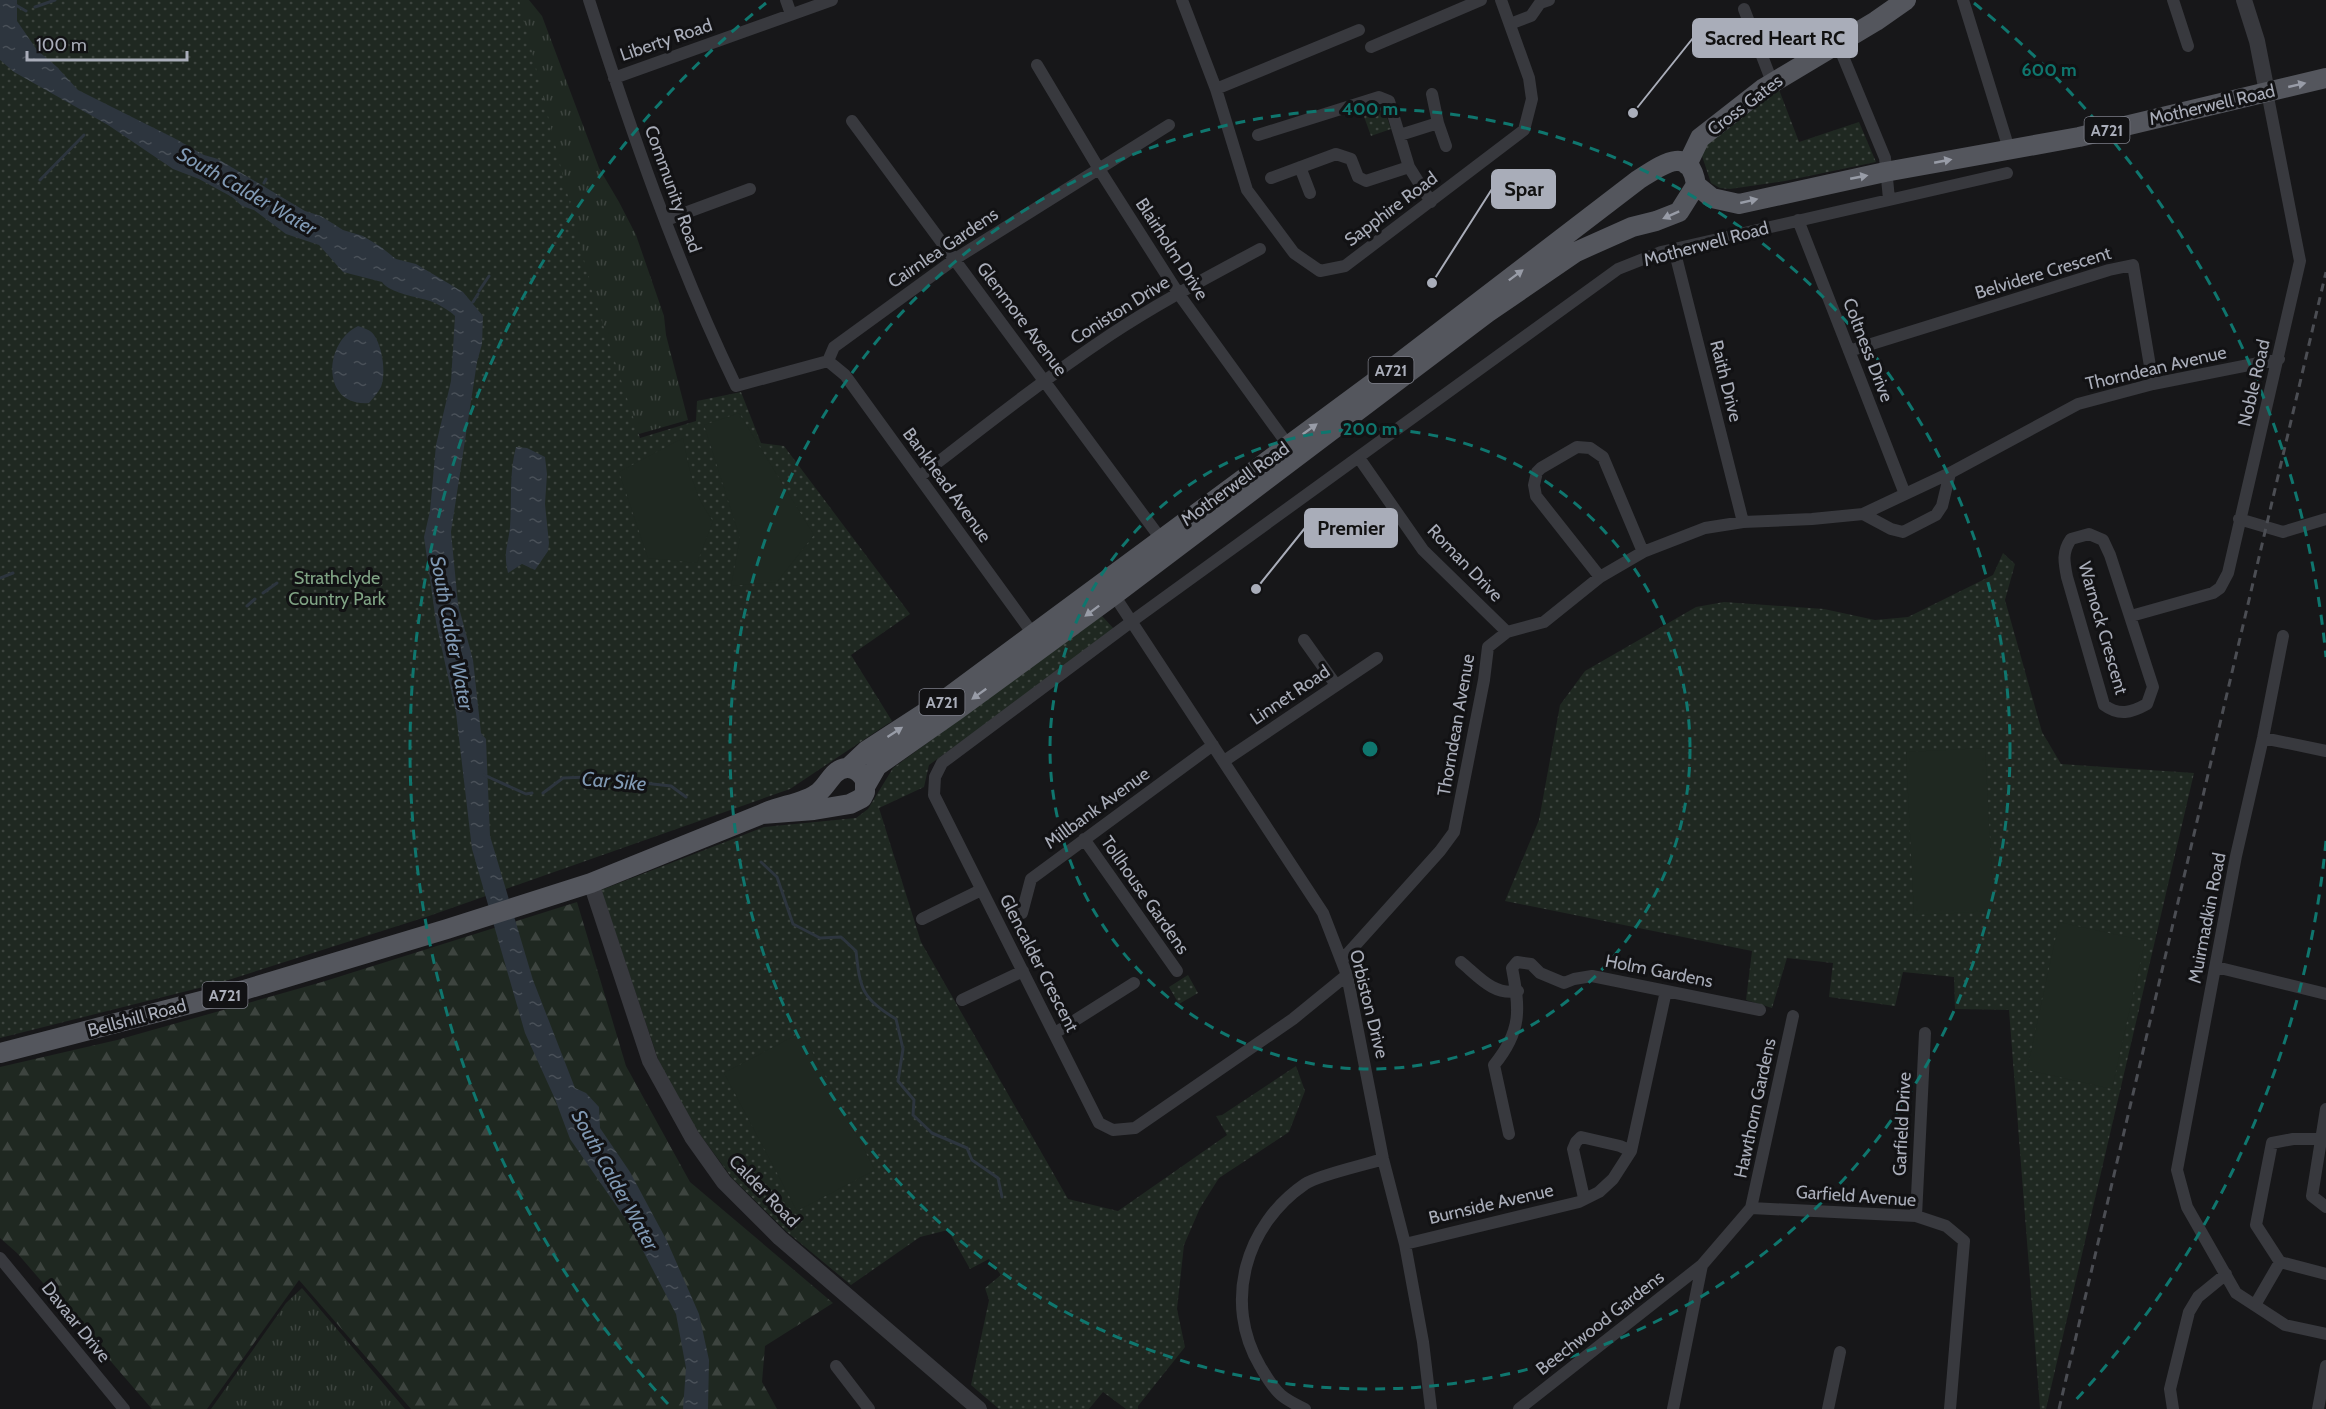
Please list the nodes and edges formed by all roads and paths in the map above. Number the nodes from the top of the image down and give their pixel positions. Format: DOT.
graph roads {
  1 [pos="589,0"];
  2 [pos="786,0"];
  3 [pos="832,0"];
  4 [pos="1182,0"];
  5 [pos="1481,0"];
  6 [pos="1502,0"];
  7 [pos="1549,0"];
  8 [pos="1906,0"];
  9 [pos="1963,0"];
  10 [pos="2173,0"];
  11 [pos="2244,0"];
  12 [pos="1744,9"];
  13 [pos="791,14"];
  14 [pos="1510,24"];
  15 [pos="1359,30"];
  16 [pos="1837,42"];
  17 [pos="2188,46"];
  18 [pos="1371,47"];
  19 [pos="1037,65"];
  20 [pos="614,78"];
  21 [pos="2326,78"];
  22 [pos="1772,82"];
  23 [pos="1216,89"];
  24 [pos="2267,92"];
  25 [pos="1431,94"];
  26 [pos="852,121"];
  27 [pos="1438,123"];
  28 [pos="1169,125"];
  29 [pos="1258,135"];
  30 [pos="1400,135"];
  31 [pos="1446,146"];
  32 [pos="2009,148"];
  33 [pos="1688,165"];
  34 [pos="1300,167"];
  35 [pos="1409,167"];
  36 [pos="1098,169"];
  37 [pos="1885,172"];
  38 [pos="2007,173"];
  39 [pos="1271,178"];
  40 [pos="1696,185"];
  41 [pos="750,189"];
  42 [pos="1310,193"];
  43 [pos="1617,196"];
  44 [pos="1889,200"];
  45 [pos="1431,202"];
  46 [pos="666,220"];
  47 [pos="1798,220"];
  48 [pos="1632,226"];
  49 [pos="1260,249"];
  50 [pos="1674,249"];
  51 [pos="955,259"];
  52 [pos="1178,293"];
  53 [pos="1849,351"];
  54 [pos="2278,359"];
  55 [pos="828,361"];
  56 [pos="1045,380"];
  57 [pos="2153,384"];
  58 [pos="1288,445"];
  59 [pos="1359,458"];
  60 [pos="1950,473"];
  61 [pos="919,477"];
  62 [pos="1905,494"];
  63 [pos="1863,514"];
  64 [pos="2240,519"];
  65 [pos="2326,519"];
  66 [pos="1743,522"];
  67 [pos="1161,539"];
  68 [pos="1642,552"];
  69 [pos="1600,577"];
  70 [pos="1114,595"];
  71 [pos="2131,616"];
  72 [pos="1132,622"];
  73 [pos="1507,632"];
  74 [pos="1033,634"];
  75 [pos="2283,636"];
  76 [pos="1304,640"];
  77 [pos="1377,658"];
  78 [pos="1336,686"];
  79 [pos="2263,738"];
  80 [pos="1213,745"];
  81 [pos="2326,751"];
  82 [pos="1224,761"];
  83 [pos="849,767"];
  84 [pos="829,782"];
  85 [pos="866,785"];
  86 [pos="843,804"];
  87 [pos="762,814"];
  88 [pos="1084,839"];
  89 [pos="591,883"];
  90 [pos="981,890"];
  91 [pos="1022,913"];
  92 [pos="922,919"];
  93 [pos="1342,960"];
  94 [pos="1461,963"];
  95 [pos="2216,967"];
  96 [pos="1177,970"];
  97 [pos="1023,971"];
  98 [pos="1347,975"];
  99 [pos="1134,983"];
  100 [pos="1518,991"];
  101 [pos="1666,991"];
  102 [pos="2326,994"];
  103 [pos="962,1000"];
  104 [pos="1760,1010"];
  105 [pos="1793,1016"];
  106 [pos="1925,1033"];
  107 [pos="1055,1034"];
  108 [pos="0,1053"];
  109 [pos="2326,1109"];
  110 [pos="1509,1134"];
  111 [pos="2320,1139"];
  112 [pos="1631,1151"];
  113 [pos="1383,1159"];
  114 [pos="1584,1198"];
  115 [pos="2326,1207"];
  116 [pos="1751,1208"];
  117 [pos="1916,1216"];
  118 [pos="1405,1244"];
  119 [pos="0,1258"];
  120 [pos="2280,1262"];
  121 [pos="1702,1265"];
  122 [pos="2226,1274"];
  123 [pos="2326,1274"];
  124 [pos="2254,1305"];
  125 [pos="2326,1334"];
  126 [pos="1840,1352"];
  127 [pos="836,1366"];
  128 [pos="2326,1366"];
  129 [pos="969,1406"];
  130 [pos="124,1409"];
  131 [pos="869,1409"];
  132 [pos="1305,1409"];
  133 [pos="1431,1409"];
  134 [pos="1519,1409"];
  135 [pos="1673,1409"];
  136 [pos="1828,1409"];
  137 [pos="1950,1409"];
  138 [pos="2173,1409"];
  139 [pos="2318,1409"];
  1 -- 20 [label="street, Community Road"];
  2 -- 13 [label="street"];
  3 -- 13 [label="street, Liberty Road"];
  4 -- 23 [label="street, Sapphire Road"];
  5 -- 18 [label="street"];
  6 -- 14 [label="street, Sapphire Road"];
  7 -- 14 [label="street"];
  8 -- 16 [label="main road, Cross Gates"];
  9 -- 32 [label="street"];
  10 -- 17 [label="street"];
  11 -- 24 [label="street"];
  12 -- 22 [label="street"];
  13 -- 20 [label="street, Liberty Road"];
  14 -- 45 [label="street, Sapphire Road"];
  15 -- 23 [label="street"];
  16 -- 22 [label="main road, Cross Gates"];
  16 -- 37 [label="street"];
  19 -- 36 [label="street, Blairholm Drive"];
  20 -- 46 [label="street, Community Road"];
  24 -- 21 [label="main road, Motherwell Road / A721, one-way"];
  22 -- 33 [label="main road, Cross Gates"];
  23 -- 45 [label="street, Sapphire Road"];
  24 -- 32 [label="main road, Motherwell Road / A721"];
  24 -- 54 [label="street, Noble Road"];
  25 -- 27 [label="street"];
  26 -- 51 [label="street, Glenmore Avenue"];
  27 -- 30 [label="street"];
  27 -- 31 [label="street"];
  28 -- 36 [label="street, Cairnlea Gardens"];
  29 -- 30 [label="street"];
  30 -- 35 [label="street"];
  37 -- 32 [label="main road, Motherwell Road / A721, one-way"];
  33 -- 40 [label="main road"];
  33 -- 43 [label="main road, Motherwell Road / A721"];
  34 -- 35 [label="street"];
  34 -- 39 [label="street"];
  34 -- 42 [label="street"];
  35 -- 45 [label="street"];
  36 -- 51 [label="street, Cairnlea Gardens"];
  36 -- 52 [label="street, Blairholm Drive"];
  40 -- 37 [label="main road, Motherwell Road / A721, one-way"];
  37 -- 44 [label="street"];
  38 -- 44 [label="street, Motherwell Road"];
  40 -- 48 [label="main road, Motherwell Road / A721, one-way"];
  41 -- 46 [label="street"];
  43 -- 48 [label="main road, Motherwell Road"];
  58 -- 43 [label="main road, Motherwell Road / A721, one-way"];
  44 -- 47 [label="street, Motherwell Road"];
  46 -- 55 [label="street, Community Road"];
  47 -- 50 [label="street, Motherwell Road"];
  47 -- 53 [label="street, Coltness Drive"];
  48 -- 70 [label="main road, Motherwell Road / A721"];
  49 -- 52 [label="street, Coniston Drive"];
  50 -- 59 [label="street, Motherwell Road"];
  50 -- 66 [label="street, Raith Drive"];
  51 -- 55 [label="street, Cairnlea Gardens"];
  51 -- 56 [label="street, Glenmore Avenue"];
  52 -- 56 [label="street, Coniston Drive"];
  52 -- 58 [label="street, Blairholm Drive"];
  53 -- 57 [label="street, Belvidere Crescent"];
  53 -- 62 [label="street, Coltness Drive"];
  54 -- 57 [label="street, Thorndean Avenue"];
  54 -- 64 [label="street, Noble Road"];
  55 -- 61 [label="street, Bankhead Avenue"];
  56 -- 61 [label="street, Coniston Drive"];
  56 -- 67 [label="street, Glenmore Avenue"];
  57 -- 60 [label="street, Thorndean Avenue"];
  58 -- 67 [label="main road, Motherwell Road / A721"];
  59 -- 72 [label="street, Motherwell Road"];
  59 -- 73 [label="street, Roman Drive"];
  60 -- 62 [label="street, Thorndean Avenue"];
  60 -- 63 [label="street"];
  61 -- 74 [label="street, Bankhead Avenue"];
  62 -- 63 [label="street, Thorndean Avenue"];
  63 -- 66 [label="street, Thorndean Avenue"];
  64 -- 65 [label="street"];
  64 -- 71 [label="street, Noble Road"];
  66 -- 68 [label="street, Thorndean Avenue"];
  67 -- 74 [label="main road, Motherwell Road / A721"];
  68 -- 69 [label="street, Thorndean Avenue"];
  68 -- 69 [label="street"];
  69 -- 73 [label="street, Thorndean Avenue"];
  70 -- 72 [label="street, Orbiston Drive"];
  70 -- 85 [label="main road, Motherwell Road / A721, one-way"];
  71 -- 71 [label="street, Warnock Crescent"];
  72 -- 80 [label="street, Orbiston Drive"];
  72 -- 90 [label="street, Glencalder Crescent"];
  73 -- 93 [label="street, Thorndean Avenue"];
  83 -- 74 [label="main road, Motherwell Road / A721, one-way"];
  75 -- 79 [label="street, Muirmadkin Road"];
  76 -- 78 [label="street"];
  77 -- 78 [label="street, Linnet Road"];
  78 -- 82 [label="street, Linnet Road"];
  79 -- 81 [label="street"];
  79 -- 95 [label="street, Muirmadkin Road"];
  80 -- 82 [label="street, Orbiston Drive"];
  80 -- 88 [label="street, Millbank Avenue"];
  82 -- 93 [label="street, Orbiston Drive"];
  83 -- 84 [label="main road, A721"];
  83 -- 85 [label="main road"];
  84 -- 86 [label="main road"];
  84 -- 87 [label="main road, A721"];
  85 -- 86 [label="main road, A721"];
  86 -- 87 [label="main road, A721"];
  87 -- 89 [label="main road, A721"];
  88 -- 91 [label="street, Millbank Avenue"];
  88 -- 96 [label="street, Tollhouse Gardens"];
  89 -- 108 [label="main road, Bellshill Road / A721"];
  89 -- 129 [label="street, Calder Road"];
  90 -- 92 [label="street"];
  90 -- 97 [label="street, Glencalder Crescent"];
  93 -- 98 [label="street, Orbiston Drive"];
  94 -- 100 [label="street"];
  95 -- 102 [label="street"];
  95 -- 122 [label="street, Muirmadkin Road"];
  97 -- 103 [label="street"];
  97 -- 107 [label="street, Glencalder Crescent"];
  98 -- 107 [label="street, Glencalder Crescent"];
  98 -- 113 [label="street, Orbiston Drive"];
  99 -- 107 [label="street"];
  100 -- 101 [label="street, Holm Gardens"];
  100 -- 110 [label="street, Holm Gardens"];
  101 -- 104 [label="street, Holm Gardens"];
  101 -- 112 [label="street, Burnside Avenue"];
  105 -- 116 [label="street, Hawthorn Gardens"];
  106 -- 117 [label="street, Garfield Drive"];
  109 -- 111 [label="street"];
  111 -- 115 [label="street"];
  111 -- 120 [label="street"];
  112 -- 114 [label="street, Burnside Avenue"];
  112 -- 114 [label="street"];
  113 -- 118 [label="street, Orbiston Drive"];
  113 -- 132 [label="street"];
  114 -- 118 [label="street, Burnside Avenue"];
  116 -- 117 [label="street, Garfield Avenue"];
  116 -- 121 [label="street, Beechwood Gardens"];
  117 -- 137 [label="street, Garfield Avenue"];
  118 -- 133 [label="street, Orbiston Drive"];
  119 -- 130 [label="street, Davaar Drive"];
  120 -- 123 [label="street"];
  120 -- 124 [label="street"];
  121 -- 134 [label="street, Beechwood Gardens"];
  121 -- 135 [label="street, Beechwood Gardens"];
  122 -- 124 [label="street, Muirmadkin Road"];
  122 -- 138 [label="street"];
  124 -- 125 [label="street, Muirmadkin Road"];
  126 -- 136 [label="street"];
  127 -- 131 [label="street"];
  128 -- 139 [label="street"];
}
